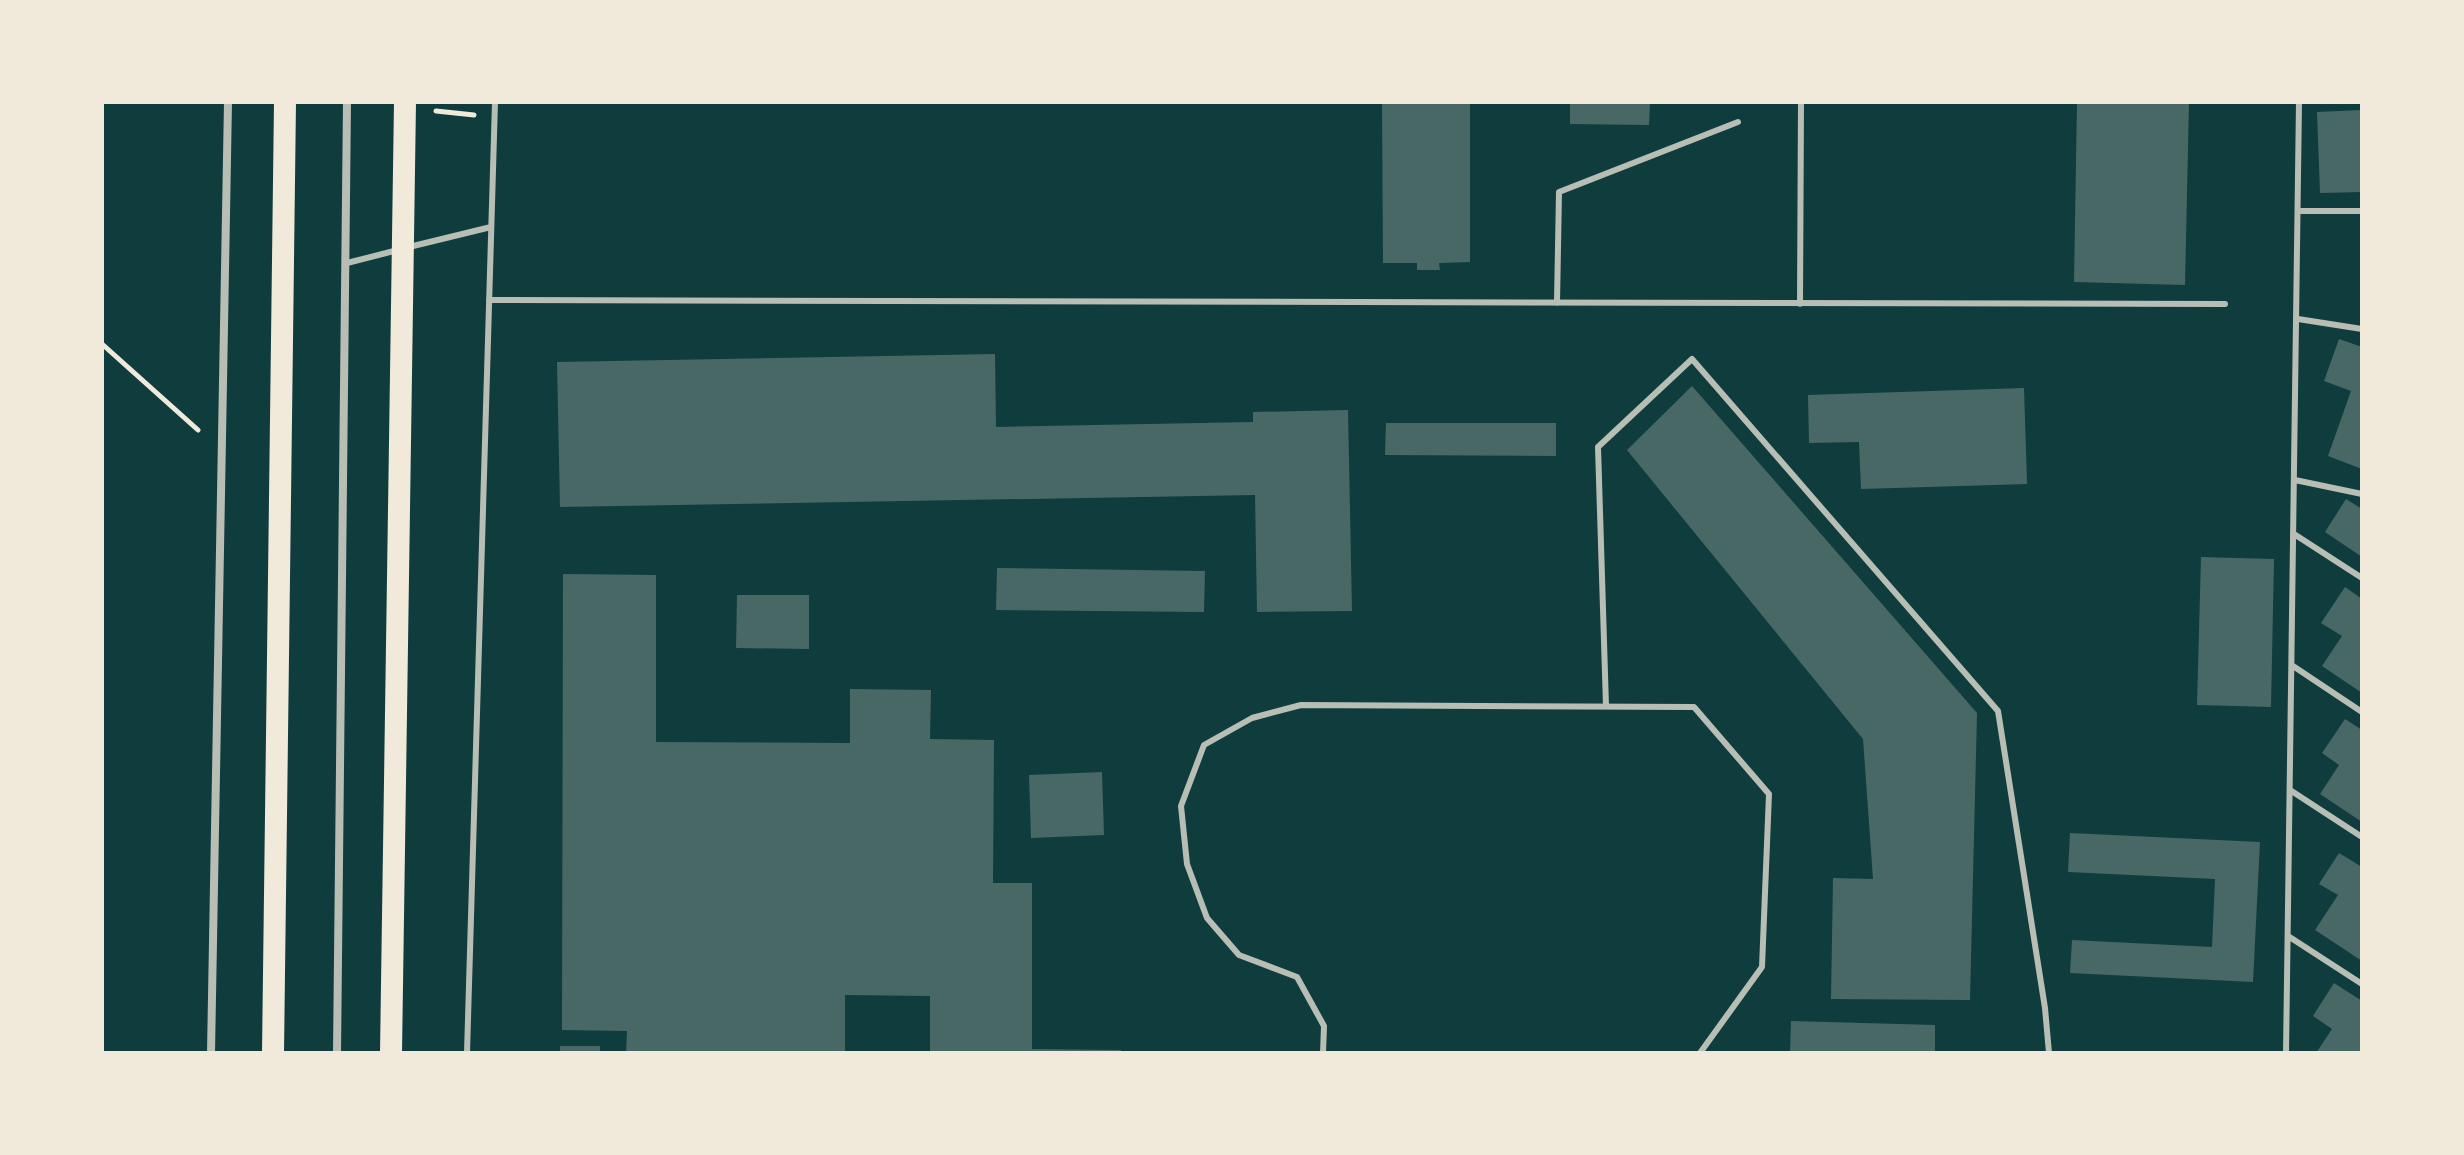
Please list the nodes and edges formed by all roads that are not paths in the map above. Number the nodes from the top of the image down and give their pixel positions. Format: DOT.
graph roads {
  1 [pos="228,102"];
  2 [pos="285,102"];
  3 [pos="347,102"];
  4 [pos="495,102"];
  5 [pos="1801,102"];
  6 [pos="2299,102"];
  7 [pos="405,105"];
  8 [pos="1738,122"];
  9 [pos="2299,211"];
  10 [pos="2362,211"];
  11 [pos="491,227"];
  12 [pos="347,263"];
  13 [pos="489,300"];
  14 [pos="1557,303"];
  15 [pos="1800,304"];
  16 [pos="2225,304"];
  17 [pos="2298,319"];
  18 [pos="2362,329"];
  19 [pos="2295,480"];
  20 [pos="2362,494"];
  21 [pos="2294,534"];
  22 [pos="2362,578"];
  23 [pos="2293,666"];
  24 [pos="1606,706"];
  25 [pos="2362,712"];
  26 [pos="2290,790"];
  27 [pos="2362,837"];
  28 [pos="2288,936"];
  29 [pos="2362,984"];
  30 [pos="211,1053"];
  31 [pos="273,1053"];
  32 [pos="337,1053"];
  33 [pos="391,1053"];
  34 [pos="467,1053"];
  35 [pos="1323,1053"];
  36 [pos="1700,1053"];
  37 [pos="2049,1053"];
  38 [pos="2286,1053"];
  1 -- 30 [label="street"];
  2 -- 31 [label="highway"];
  3 -- 12 [label="street"];
  4 -- 11 [label="lane"];
  5 -- 15 [label="lane"];
  6 -- 9 [label="lane"];
  7 -- 33 [label="highway"];
  8 -- 14 [label="lane"];
  9 -- 10 [label="lane"];
  9 -- 17 [label="lane"];
  11 -- 12 [label="lane"];
  11 -- 13 [label="lane"];
  12 -- 32 [label="street"];
  13 -- 14 [label="lane"];
  13 -- 34 [label="lane"];
  14 -- 15 [label="lane"];
  15 -- 16 [label="lane"];
  17 -- 18 [label="lane"];
  17 -- 19 [label="lane"];
  19 -- 20 [label="lane"];
  19 -- 21 [label="lane"];
  21 -- 22 [label="lane"];
  21 -- 23 [label="lane"];
  23 -- 25 [label="lane"];
  23 -- 26 [label="lane"];
  24 -- 35 [label="lane"];
  24 -- 36 [label="lane"];
  24 -- 37 [label="lane"];
  26 -- 27 [label="lane"];
  26 -- 28 [label="lane"];
  28 -- 29 [label="lane"];
  28 -- 38 [label="lane"];
}
